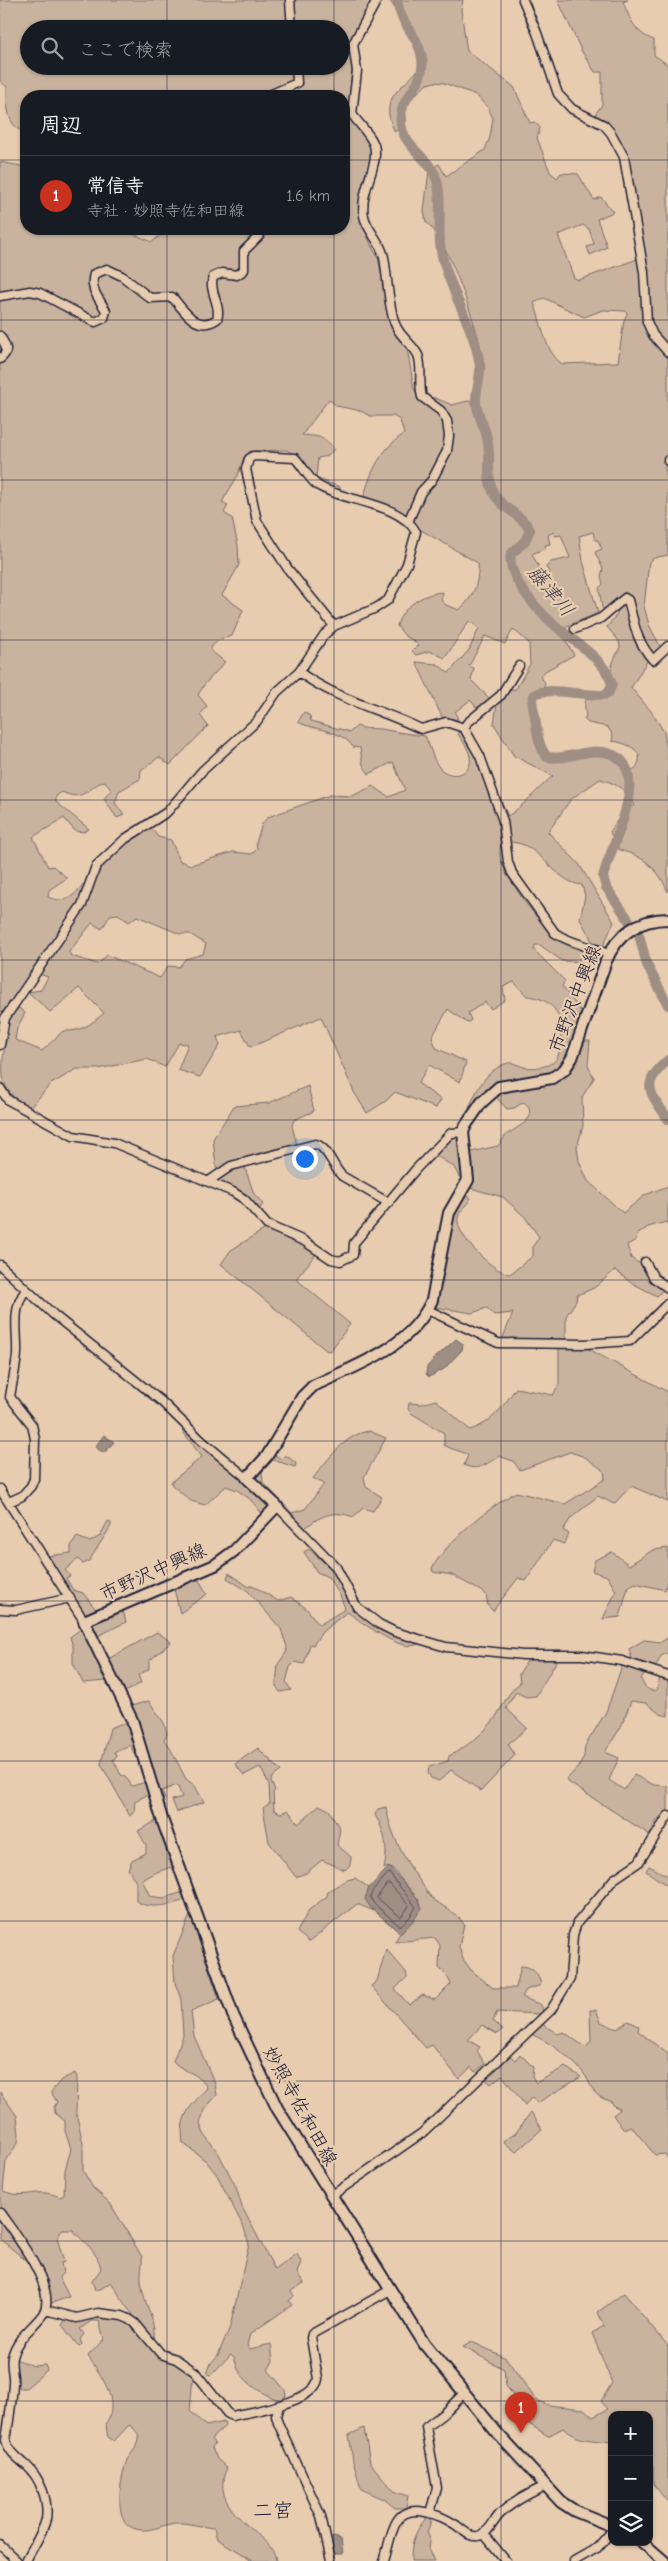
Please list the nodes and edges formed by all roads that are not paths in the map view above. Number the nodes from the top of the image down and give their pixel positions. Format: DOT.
graph roads {
  1 [pos="290,0"];
  2 [pos="377,0"];
  3 [pos="523,0"];
  4 [pos="291,20"];
  5 [pos="297,75"];
  6 [pos="281,90"];
  7 [pos="259,235"];
  8 [pos="0,296"];
  9 [pos="0,336"];
  10 [pos="668,352"];
  11 [pos="0,359"];
  12 [pos="408,522"];
  13 [pos="334,626"];
  14 [pos="575,628"];
  15 [pos="668,646"];
  16 [pos="519,666"];
  17 [pos="299,672"];
  18 [pos="464,728"];
  19 [pos="668,919"];
  20 [pos="608,954"];
  21 [pos="0,1045"];
  22 [pos="0,1088"];
  23 [pos="463,1132"];
  24 [pos="209,1181"];
  25 [pos="389,1203"];
  26 [pos="645,1262"];
  27 [pos="0,1265"];
  28 [pos="668,1288"];
  29 [pos="26,1290"];
  30 [pos="668,1303"];
  31 [pos="428,1310"];
  32 [pos="247,1478"];
  33 [pos="0,1489"];
  34 [pos="10,1502"];
  35 [pos="277,1506"];
  36 [pos="70,1598"];
  37 [pos="0,1609"];
  38 [pos="84,1621"];
  39 [pos="668,1676"];
  40 [pos="668,1816"];
  41 [pos="331,2196"];
  42 [pos="0,2213"];
  43 [pos="390,2290"];
  44 [pos="45,2310"];
  45 [pos="465,2392"];
  46 [pos="279,2406"];
  47 [pos="545,2486"];
  48 [pos="430,2513"];
  49 [pos="608,2524"];
  50 [pos="484,2534"];
  51 [pos="608,2536"];
  52 [pos="0,2545"];
  53 [pos="647,2546"];
  54 [pos="17,2561"];
  55 [pos="26,2561"];
  56 [pos="331,2561"];
  57 [pos="384,2561"];
  58 [pos="506,2561"];
  59 [pos="574,2561"];
  60 [pos="664,2561"];
  1 -- 4 [label="street"];
  2 -- 12 [label="street"];
  3 -- 10 [label="street"];
  5 -- 6 [label="street"];
  7 -- 8 [label="street"];
  9 -- 11 [label="street"];
  12 -- 13 [label="street"];
  12 -- 13 [label="street"];
  13 -- 17 [label="street"];
  14 -- 15 [label="street"];
  16 -- 18 [label="street"];
  17 -- 18 [label="street"];
  17 -- 21 [label="street"];
  18 -- 20 [label="street"];
  19 -- 20 [label="main road, 市野沢中興線"];
  20 -- 23 [label="main road, 市野沢中興線"];
  22 -- 24 [label="street"];
  23 -- 25 [label="street"];
  23 -- 31 [label="main road"];
  24 -- 25 [label="street"];
  24 -- 25 [label="street"];
  26 -- 28 [label="street"];
  27 -- 29 [label="street"];
  29 -- 32 [label="street"];
  29 -- 34 [label="street"];
  30 -- 31 [label="street"];
  31 -- 32 [label="main road"];
  32 -- 35 [label="main road"];
  33 -- 34 [label="street"];
  34 -- 36 [label="street"];
  35 -- 38 [label="main road, 市野沢中興線"];
  35 -- 39 [label="street"];
  36 -- 37 [label="street"];
  36 -- 38 [label="street"];
  38 -- 41 [label="main road, 妙照寺佐和田線"];
  40 -- 41 [label="street"];
  41 -- 43 [label="main road, 妙照寺佐和田線"];
  42 -- 44 [label="street"];
  43 -- 45 [label="main road, 妙照寺佐和田線"];
  43 -- 46 [label="street"];
  44 -- 46 [label="street"];
  44 -- 55 [label="street"];
  45 -- 47 [label="main road, 妙照寺佐和田線"];
  45 -- 48 [label="street"];
  46 -- 56 [label="street"];
  47 -- 49 [label="main road, 妙照寺佐和田線"];
  47 -- 50 [label="street"];
  48 -- 50 [label="street"];
  48 -- 57 [label="street"];
  50 -- 58 [label="street"];
  51 -- 59 [label="street"];
  52 -- 54 [label="street"];
  53 -- 60 [label="main road"];
}
